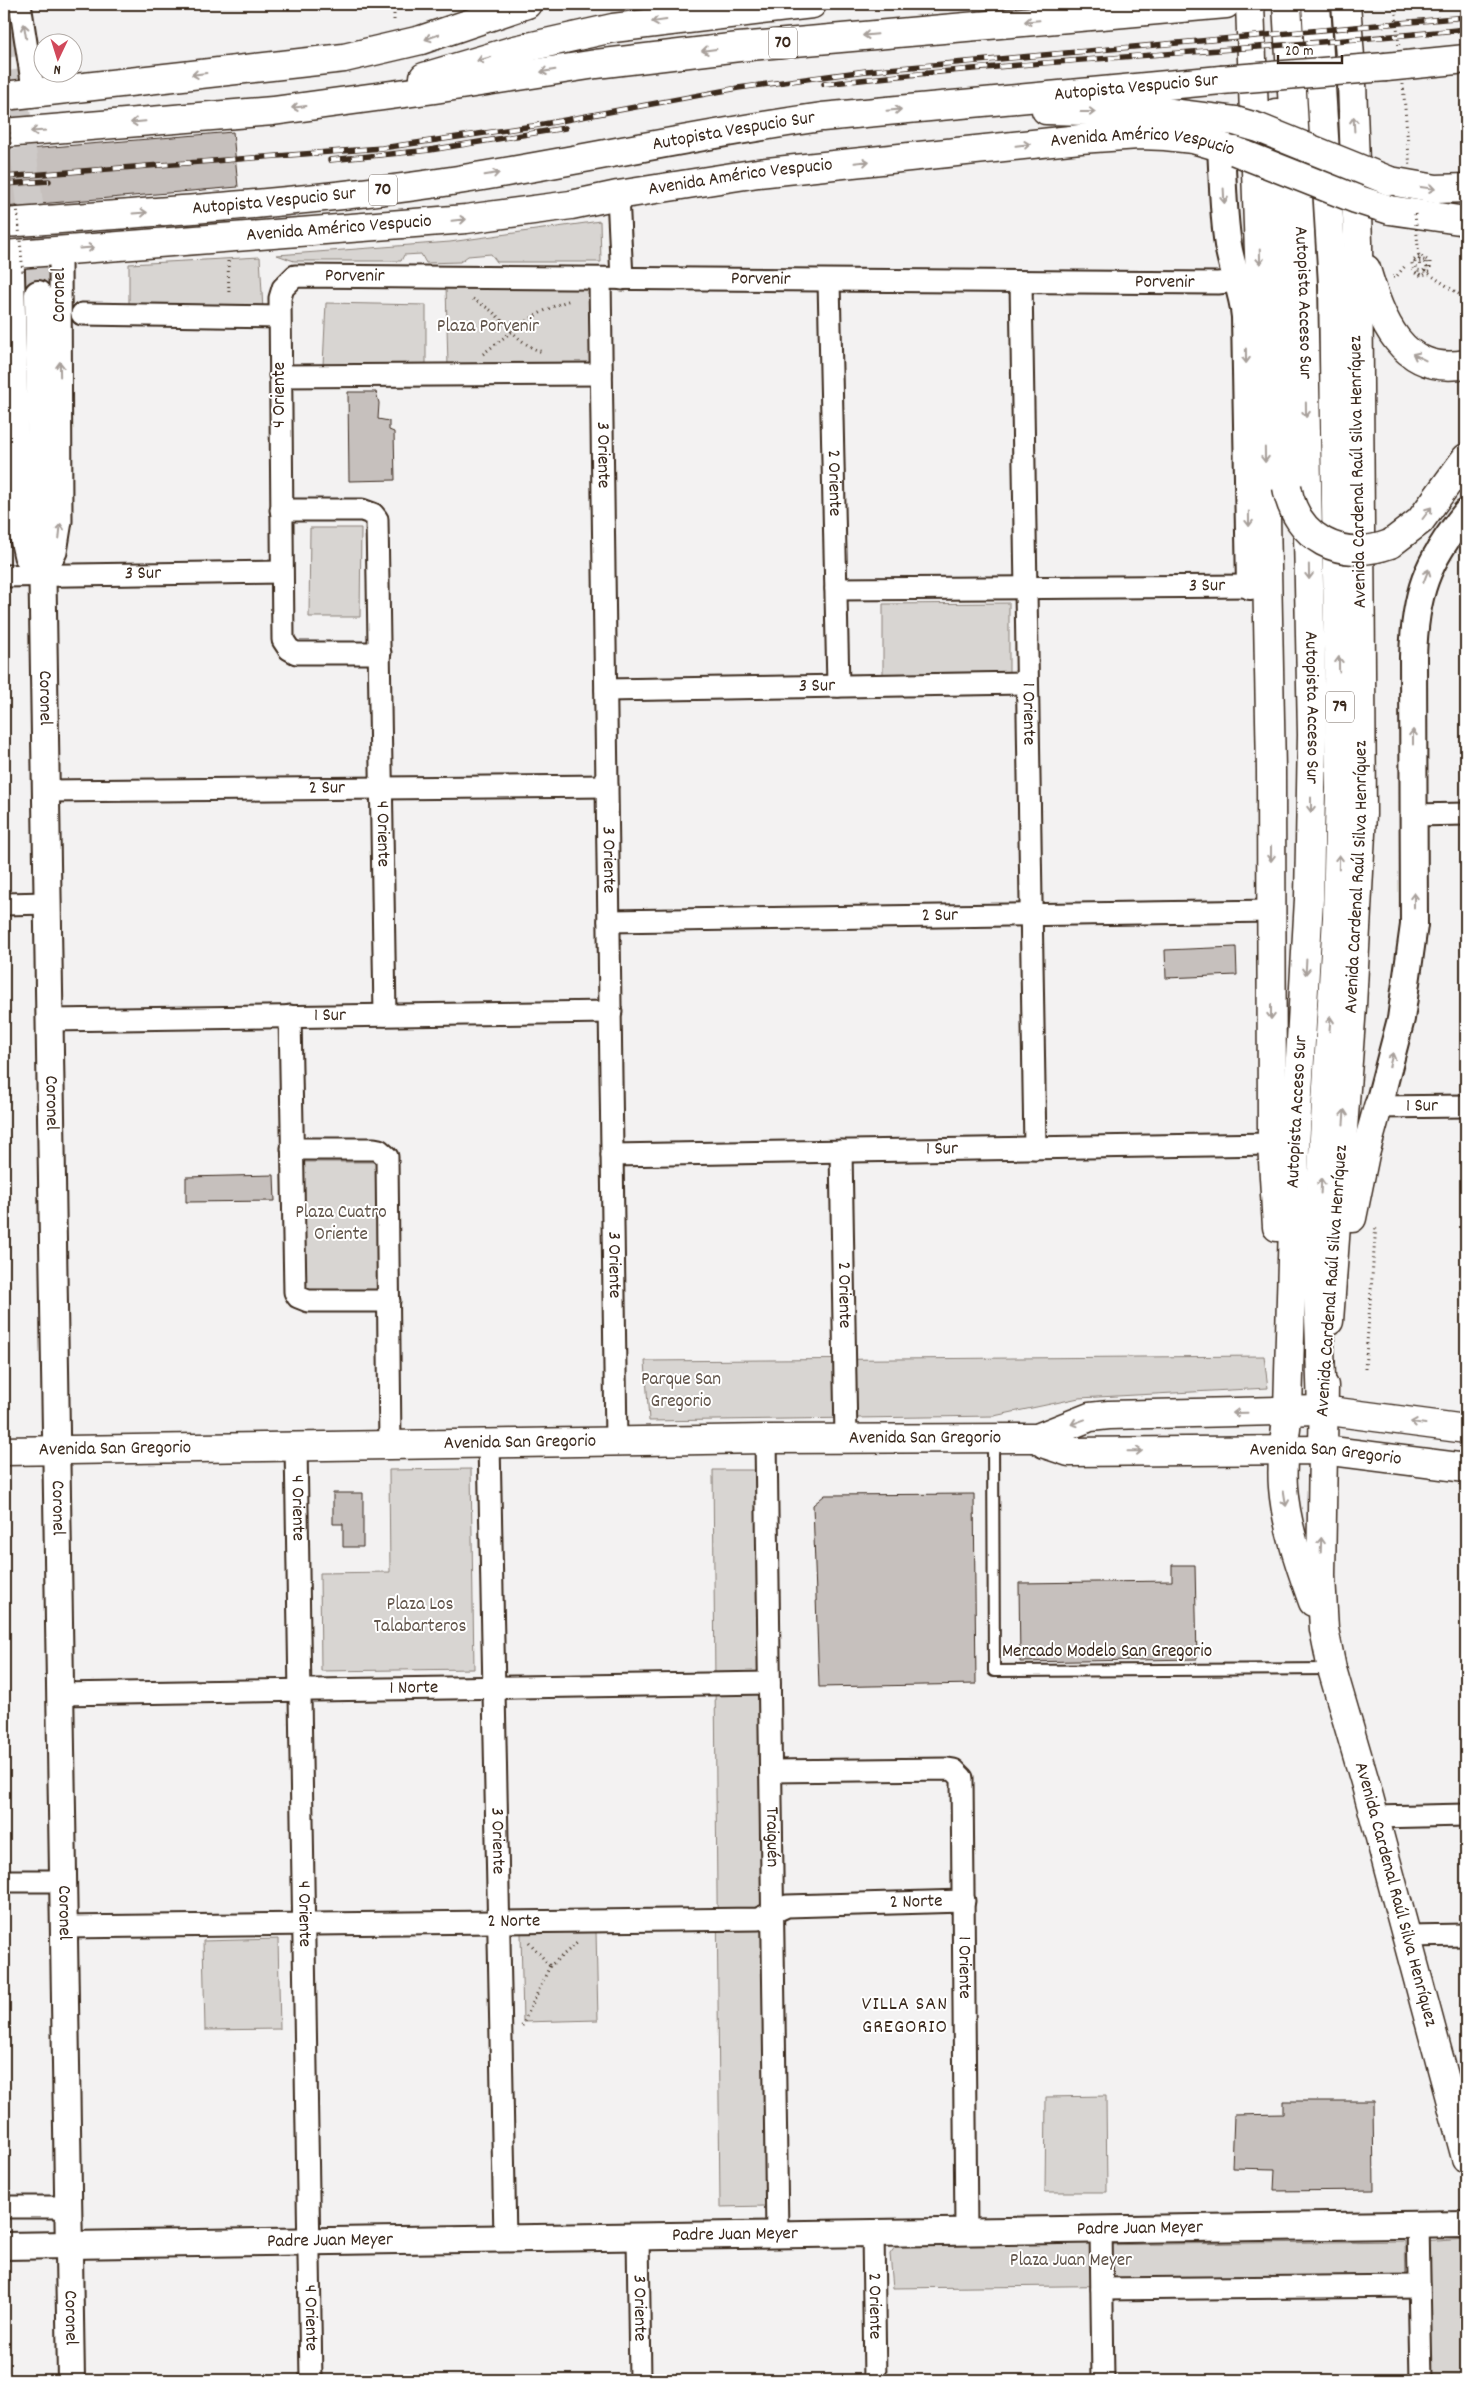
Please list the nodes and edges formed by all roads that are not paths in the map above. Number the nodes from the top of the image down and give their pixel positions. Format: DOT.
graph roads {
  1 [pos="20,4"];
  2 [pos="527,4"];
  3 [pos="812,4"];
  4 [pos="1220,4"];
  5 [pos="1226,4"];
  6 [pos="1250,4"];
  7 [pos="1316,4"];
  8 [pos="1346,4"];
  9 [pos="1287,8"];
  10 [pos="1466,59"];
  11 [pos="5,85"];
  12 [pos="34,94"];
  13 [pos="348,101"];
  14 [pos="988,101"];
  15 [pos="7,141"];
  16 [pos="1228,149"];
  17 [pos="1466,188"];
  18 [pos="618,195"];
  19 [pos="10,214"];
  20 [pos="1466,221"];
  21 [pos="1358,242"];
  22 [pos="60,250"];
  23 [pos="19,269"];
  24 [pos="600,279"];
  25 [pos="622,280"];
  26 [pos="830,281"];
  27 [pos="1236,281"];
  28 [pos="288,282"];
  29 [pos="1021,282"];
  30 [pos="10,308"];
  31 [pos="82,314"];
  32 [pos="279,317"];
  33 [pos="1466,364"];
  34 [pos="601,374"];
  35 [pos="280,376"];
  36 [pos="1466,458"];
  37 [pos="281,510"];
  38 [pos="1466,513"];
  39 [pos="281,572"];
  40 [pos="4,576"];
  41 [pos="43,576"];
  42 [pos="1250,586"];
  43 [pos="1026,588"];
  44 [pos="836,589"];
  45 [pos="380,653"];
  46 [pos="1027,682"];
  47 [pos="838,686"];
  48 [pos="606,690"];
  49 [pos="1271,770"];
  50 [pos="608,786"];
  51 [pos="382,788"];
  52 [pos="46,792"];
  53 [pos="1466,814"];
  54 [pos="1413,815"];
  55 [pos="48,903"];
  56 [pos="4,904"];
  57 [pos="1272,911"];
  58 [pos="1031,915"];
  59 [pos="609,921"];
  60 [pos="610,1012"];
  61 [pos="385,1015"];
  62 [pos="290,1016"];
  63 [pos="50,1020"];
  64 [pos="1466,1106"];
  65 [pos="1378,1107"];
  66 [pos="1272,1144"];
  67 [pos="1035,1148"];
  68 [pos="292,1149"];
  69 [pos="841,1152"];
  70 [pos="612,1155"];
  71 [pos="389,1301"];
  72 [pos="1290,1324"];
  73 [pos="1322,1410"];
  74 [pos="1288,1411"];
  75 [pos="1466,1429"];
  76 [pos="993,1437"];
  77 [pos="846,1438"];
  78 [pos="1037,1438"];
  79 [pos="766,1439"];
  80 [pos="616,1441"];
  81 [pos="488,1443"];
  82 [pos="390,1445"];
  83 [pos="296,1446"];
  84 [pos="56,1450"];
  85 [pos="1284,1450"];
  86 [pos="1324,1450"];
  87 [pos="4,1451"];
  88 [pos="1466,1468"];
  89 [pos="1324,1629"];
  90 [pos="1332,1668"];
  91 [pos="769,1683"];
  92 [pos="494,1687"];
  93 [pos="300,1691"];
  94 [pos="59,1694"];
  95 [pos="771,1771"];
  96 [pos="1466,1815"];
  97 [pos="1375,1817"];
  98 [pos="4,1881"];
  99 [pos="62,1881"];
  100 [pos="964,1901"];
  101 [pos="772,1912"];
  102 [pos="498,1922"];
  103 [pos="304,1924"];
  104 [pos="63,1928"];
  105 [pos="1466,1935"];
  106 [pos="1407,1936"];
  107 [pos="1457,2089"];
  108 [pos="1466,2158"];
  109 [pos="4,2207"];
  110 [pos="68,2207"];
  111 [pos="1418,2224"];
  112 [pos="1466,2224"];
  113 [pos="1101,2229"];
  114 [pos="966,2231"];
  115 [pos="874,2232"];
  116 [pos="777,2234"];
  117 [pos="638,2236"];
  118 [pos="505,2238"];
  119 [pos="310,2241"];
  120 [pos="69,2245"];
  121 [pos="4,2246"];
  122 [pos="1419,2286"];
  123 [pos="1102,2289"];
  124 [pos="71,2380"];
  125 [pos="312,2380"];
  126 [pos="640,2380"];
  127 [pos="876,2380"];
  128 [pos="1103,2380"];
  129 [pos="1421,2380"];
  12 -- 1 [label="street, one-way"];
  2 -- 12 [label="main road, one-way"];
  3 -- 13 [label="main road, one-way"];
  4 -- 5 [label="main road, 70"];
  4 -- 13 [label="main road, 70, one-way"];
  6 -- 49 [label="main road, one-way"];
  73 -- 7 [label="main road, Autopista Acceso Sur / 79, one-way"];
  21 -- 8 [label="main road, Avenida Cardenal Raúl Silva Henríquez, one-way"];
  9 -- 36 [label="main road, one-way, bridge"];
  9 -- 72 [label="main road, Autopista Acceso Sur / 79, one-way"];
  10 -- 14 [label="main road, Autopista Vespucio Sur / 70, bridge"];
  11 -- 12 [label="main road"];
  13 -- 15 [label="main road, 70, one-way"];
  14 -- 17 [label="main road, one-way, bridge"];
  19 -- 14 [label="main road, Autopista Vespucio Sur / 70, one-way"];
  18 -- 16 [label="main road, Avenida Américo Vespucio, one-way"];
  16 -- 20 [label="main road, Avenida Américo Vespucio, bridge"];
  16 -- 27 [label="street, one-way"];
  22 -- 18 [label="main road, Avenida Américo Vespucio, one-way"];
  18 -- 25 [label="street"];
  33 -- 21 [label="main road, one-way"];
  73 -- 21 [label="main road, Avenida Cardenal Raúl Silva Henríquez, one-way"];
  22 -- 23 [label="main road, Avenida Américo Vespucio"];
  41 -- 22 [label="street, Coronel, one-way"];
  23 -- 30 [label="street"];
  23 -- 41 [label="street, Coronel"];
  24 -- 25 [label="street, Porvenir"];
  24 -- 28 [label="street, Porvenir"];
  24 -- 34 [label="street, 3 Oriente"];
  25 -- 26 [label="street, Porvenir"];
  26 -- 29 [label="street, Porvenir"];
  26 -- 44 [label="street, 2 Oriente"];
  27 -- 29 [label="street, Porvenir"];
  27 -- 42 [label="street, one-way"];
  28 -- 32 [label="street, 4 Oriente"];
  29 -- 43 [label="street, 1 Oriente"];
  30 -- 41 [label="street"];
  31 -- 32 [label="street"];
  32 -- 35 [label="street, 4 Oriente"];
  34 -- 35 [label="street"];
  34 -- 48 [label="street, 3 Oriente"];
  35 -- 37 [label="street, 4 Oriente"];
  37 -- 39 [label="street, 4 Oriente"];
  37 -- 45 [label="street, 4 Oriente"];
  54 -- 38 [label="street, one-way"];
  39 -- 41 [label="street, 3 Sur"];
  39 -- 45 [label="street, 4 Oriente"];
  40 -- 41 [label="street, 3 Sur"];
  41 -- 52 [label="street, Coronel"];
  42 -- 43 [label="street, 3 Sur"];
  42 -- 49 [label="main road"];
  43 -- 44 [label="street, 3 Sur"];
  43 -- 46 [label="street, 1 Oriente"];
  44 -- 47 [label="street, 2 Oriente"];
  45 -- 51 [label="street, 4 Oriente"];
  46 -- 47 [label="street, 3 Sur"];
  46 -- 58 [label="street, 1 Oriente"];
  47 -- 48 [label="street, 3 Sur"];
  48 -- 50 [label="street, 3 Oriente"];
  49 -- 57 [label="main road, one-way"];
  50 -- 51 [label="street, 2 Sur"];
  50 -- 59 [label="street, 3 Oriente"];
  51 -- 52 [label="street, 2 Sur"];
  51 -- 61 [label="street, 4 Oriente"];
  52 -- 55 [label="street, Coronel"];
  53 -- 54 [label="street"];
  65 -- 54 [label="street, one-way"];
  55 -- 56 [label="street"];
  55 -- 63 [label="street, Coronel"];
  57 -- 58 [label="street, 2 Sur"];
  57 -- 66 [label="main road, one-way"];
  58 -- 59 [label="street, 2 Sur"];
  58 -- 67 [label="street, 1 Oriente"];
  59 -- 60 [label="street, 3 Oriente"];
  60 -- 61 [label="street, 1 Sur"];
  60 -- 70 [label="street, 3 Oriente"];
  61 -- 62 [label="street, 1 Sur"];
  62 -- 63 [label="street, 1 Sur"];
  62 -- 68 [label="street"];
  63 -- 84 [label="street, Coronel"];
  64 -- 65 [label="street, 1 Sur"];
  65 -- 73 [label="main road"];
  66 -- 67 [label="street, 1 Sur"];
  66 -- 72 [label="main road"];
  67 -- 69 [label="street, 1 Sur"];
  68 -- 71 [label="street"];
  68 -- 71 [label="street"];
  69 -- 70 [label="street, 1 Sur"];
  69 -- 77 [label="street, 2 Oriente"];
  70 -- 80 [label="street, 3 Oriente"];
  71 -- 82 [label="street"];
  72 -- 74 [label="main road, Autopista Acceso Sur / 79"];
  73 -- 74 [label="main road, Avenida San Gregorio"];
  75 -- 73 [label="main road, Avenida San Gregorio, one-way"];
  73 -- 86 [label="main road, Avenida Cardenal Raúl Silva Henríquez"];
  74 -- 78 [label="main road, Avenida San Gregorio, one-way"];
  74 -- 85 [label="main road, Avenida Cardenal Raúl Silva Henríquez"];
  76 -- 77 [label="main road, Avenida San Gregorio"];
  76 -- 78 [label="main road, Avenida San Gregorio"];
  76 -- 90 [label="lane, Mercado Modelo San Gregorio"];
  77 -- 79 [label="main road, Avenida San Gregorio"];
  78 -- 85 [label="main road, Avenida San Gregorio, one-way"];
  79 -- 80 [label="main road, Avenida San Gregorio"];
  79 -- 91 [label="street, Traiguén"];
  80 -- 81 [label="main road, Avenida San Gregorio"];
  81 -- 82 [label="main road, Avenida San Gregorio"];
  81 -- 92 [label="street, 3 Oriente"];
  82 -- 83 [label="main road, Avenida San Gregorio"];
  83 -- 84 [label="main road, Avenida San Gregorio"];
  83 -- 93 [label="street, 4 Oriente"];
  84 -- 87 [label="main road, Avenida San Gregorio"];
  84 -- 94 [label="street, Coronel"];
  85 -- 86 [label="main road, Avenida San Gregorio"];
  85 -- 89 [label="main road, Avenida Cardenal Raúl Silva Henríquez, one-way"];
  86 -- 88 [label="main road, Avenida San Gregorio"];
  89 -- 86 [label="main road, Avenida Cardenal Raúl Silva Henríquez, one-way"];
  89 -- 90 [label="main road, Avenida Cardenal Raúl Silva Henríquez"];
  90 -- 97 [label="main road, Avenida Cardenal Raúl Silva Henríquez"];
  91 -- 92 [label="street, 1 Norte"];
  91 -- 95 [label="street, Traiguén"];
  92 -- 93 [label="street, 1 Norte"];
  92 -- 102 [label="street, 3 Oriente"];
  93 -- 94 [label="street, 1 Norte"];
  93 -- 103 [label="street, 4 Oriente"];
  94 -- 99 [label="street, Coronel"];
  95 -- 100 [label="street, 1 Oriente"];
  95 -- 101 [label="street, Traiguén"];
  96 -- 97 [label="street"];
  97 -- 106 [label="main road, Avenida Cardenal Raúl Silva Henríquez"];
  98 -- 99 [label="street"];
  99 -- 104 [label="street, Coronel"];
  100 -- 101 [label="street, 2 Norte"];
  100 -- 114 [label="street, 1 Oriente"];
  101 -- 102 [label="street, 2 Norte"];
  101 -- 116 [label="street, Traiguén"];
  102 -- 103 [label="street, 2 Norte"];
  102 -- 118 [label="street, 3 Oriente"];
  103 -- 104 [label="street, 2 Norte"];
  103 -- 119 [label="street, 4 Oriente"];
  104 -- 110 [label="street, Coronel"];
  105 -- 106 [label="street"];
  106 -- 107 [label="main road, Avenida Cardenal Raúl Silva Henríquez"];
  107 -- 108 [label="main road, Avenida Cardenal Raúl Silva Henríquez"];
  109 -- 110 [label="street"];
  110 -- 120 [label="street, Coronel"];
  111 -- 112 [label="street, Padre Juan Meyer"];
  111 -- 113 [label="street, Padre Juan Meyer"];
  111 -- 122 [label="street"];
  113 -- 114 [label="street, Padre Juan Meyer"];
  113 -- 123 [label="street"];
  114 -- 115 [label="street, Padre Juan Meyer"];
  115 -- 116 [label="street, Padre Juan Meyer"];
  115 -- 127 [label="street, 2 Oriente"];
  116 -- 117 [label="street, Padre Juan Meyer"];
  117 -- 118 [label="street, Padre Juan Meyer"];
  117 -- 126 [label="street, 3 Oriente"];
  118 -- 119 [label="street, Padre Juan Meyer"];
  119 -- 120 [label="street, Padre Juan Meyer"];
  119 -- 125 [label="street, 4 Oriente"];
  120 -- 121 [label="street, Padre Juan Meyer"];
  120 -- 124 [label="street, Coronel"];
  122 -- 123 [label="street"];
  122 -- 129 [label="street"];
  123 -- 128 [label="street"];
}
